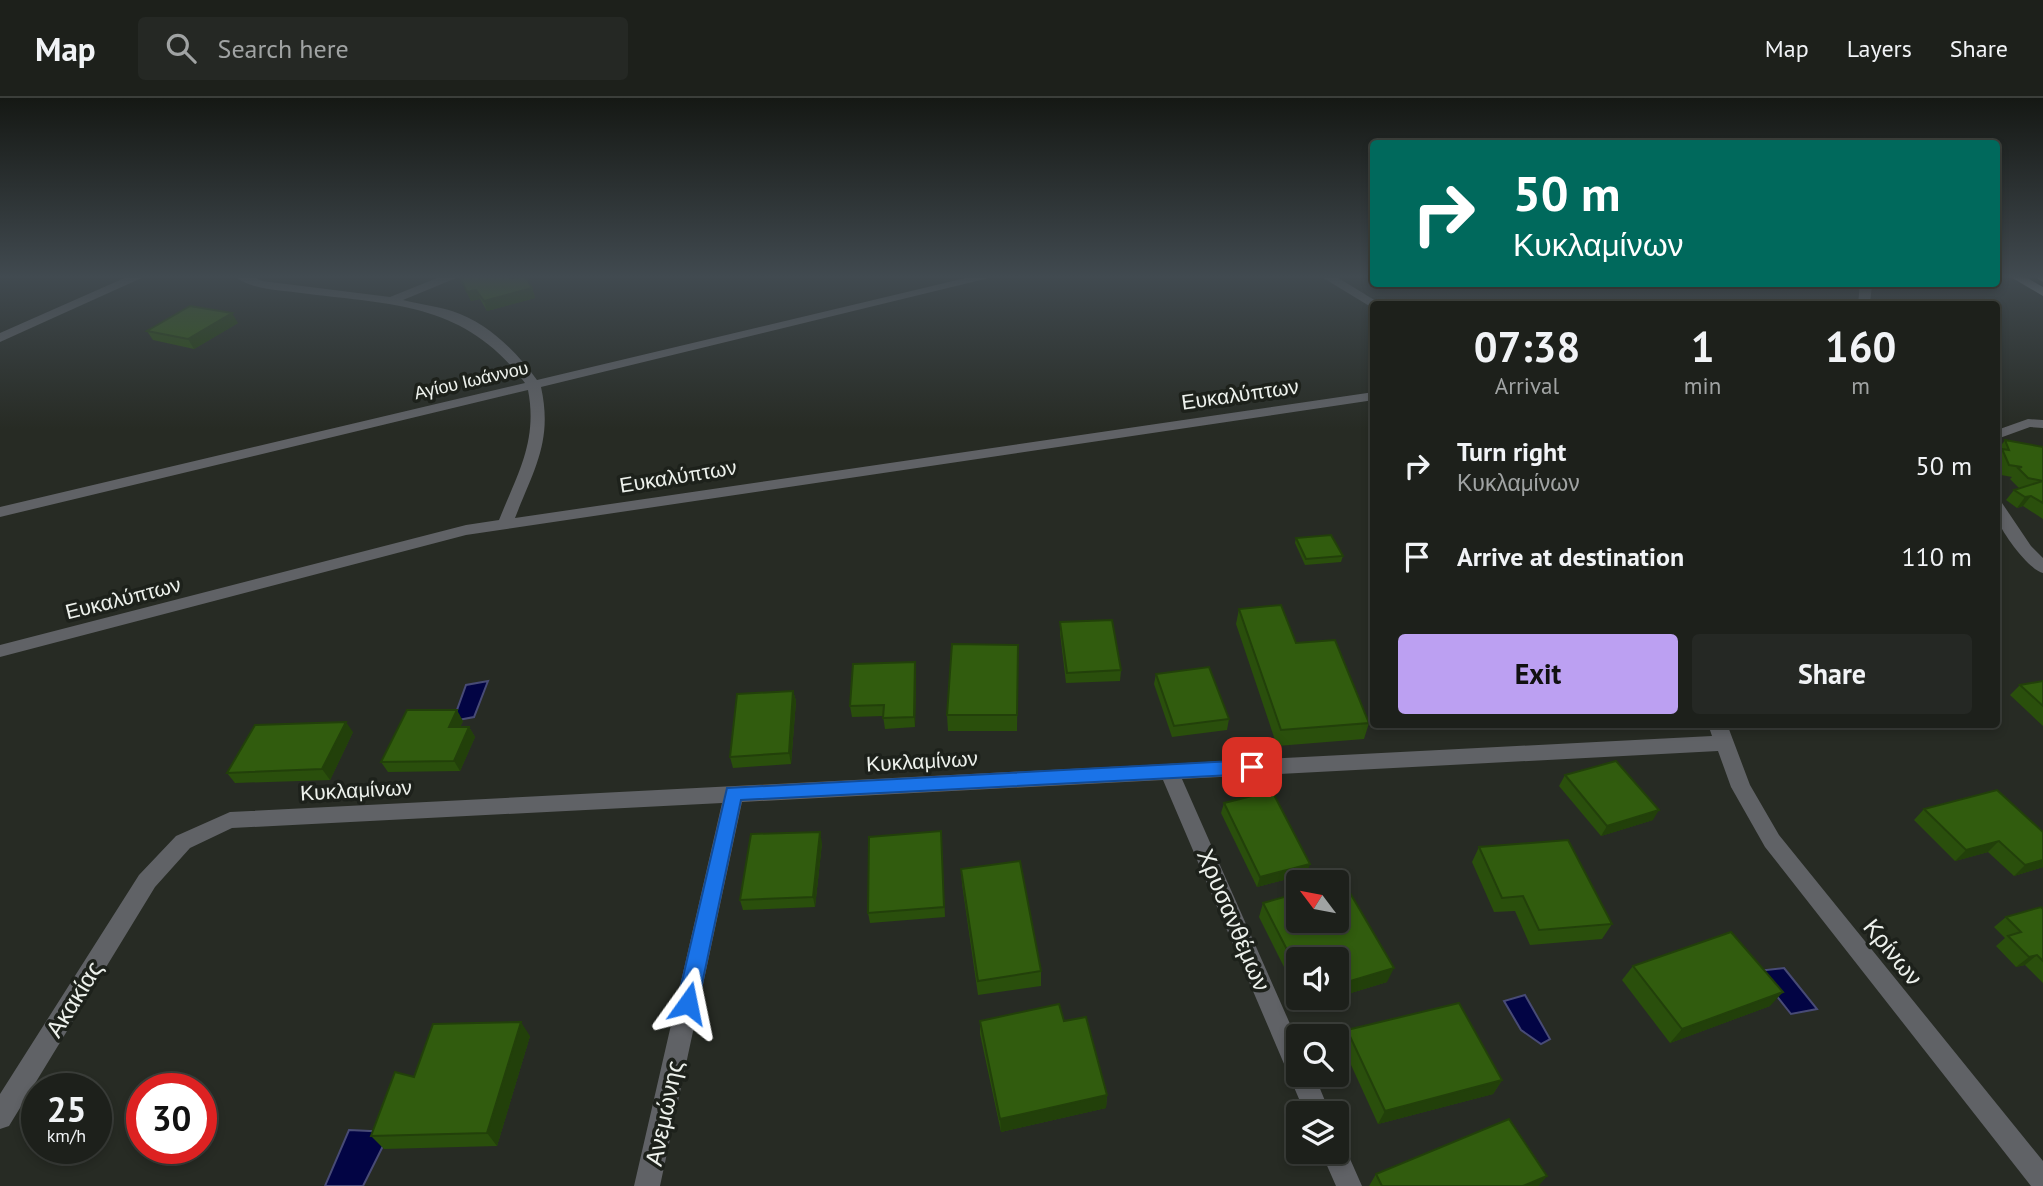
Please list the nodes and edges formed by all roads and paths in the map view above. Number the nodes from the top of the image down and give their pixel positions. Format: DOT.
graph roads {
  1 [pos="25,327"];
  2 [pos="476,327"];
  3 [pos="778,327"];
  4 [pos="0,338"];
  5 [pos="534,385"];
  6 [pos="1370,397"];
  7 [pos="2043,424"];
  8 [pos="2000,434"];
  9 [pos="2000,511"];
  10 [pos="0,512"];
  11 [pos="505,524"];
  12 [pos="2043,568"];
  13 [pos="0,651"];
  14 [pos="1719,734"];
  15 [pos="1169,771"];
  16 [pos="734,793"];
  17 [pos="147,881"];
  18 [pos="1286,1041"];
  19 [pos="0,1117"];
  20 [pos="1339,1164"];
  21 [pos="2043,1181"];
  22 [pos="648,1186"];
  23 [pos="1349,1186"];
  1 -- 4 [label="street"];
  2 -- 5 [label="street"];
  3 -- 5 [label="street, Αγίου Ιωάννου"];
  5 -- 10 [label="street, Αγίου Ιωάννου"];
  5 -- 11 [label="street"];
  6 -- 11 [label="street, Ευκαλύπτων"];
  7 -- 8 [label="street"];
  9 -- 12 [label="street"];
  11 -- 13 [label="street, Ευκαλύπτων"];
  14 -- 15 [label="street, Κυκλαμίνων"];
  14 -- 21 [label="street, Κρίνων"];
  15 -- 16 [label="street, Κυκλαμίνων"];
  15 -- 18 [label="street, Χρυσανθέμων"];
  16 -- 17 [label="street, Κυκλαμίνων"];
  16 -- 22 [label="street, Ανεμώνης"];
  17 -- 19 [label="street, Ακακίας"];
  20 -- 23 [label="street"];
}
